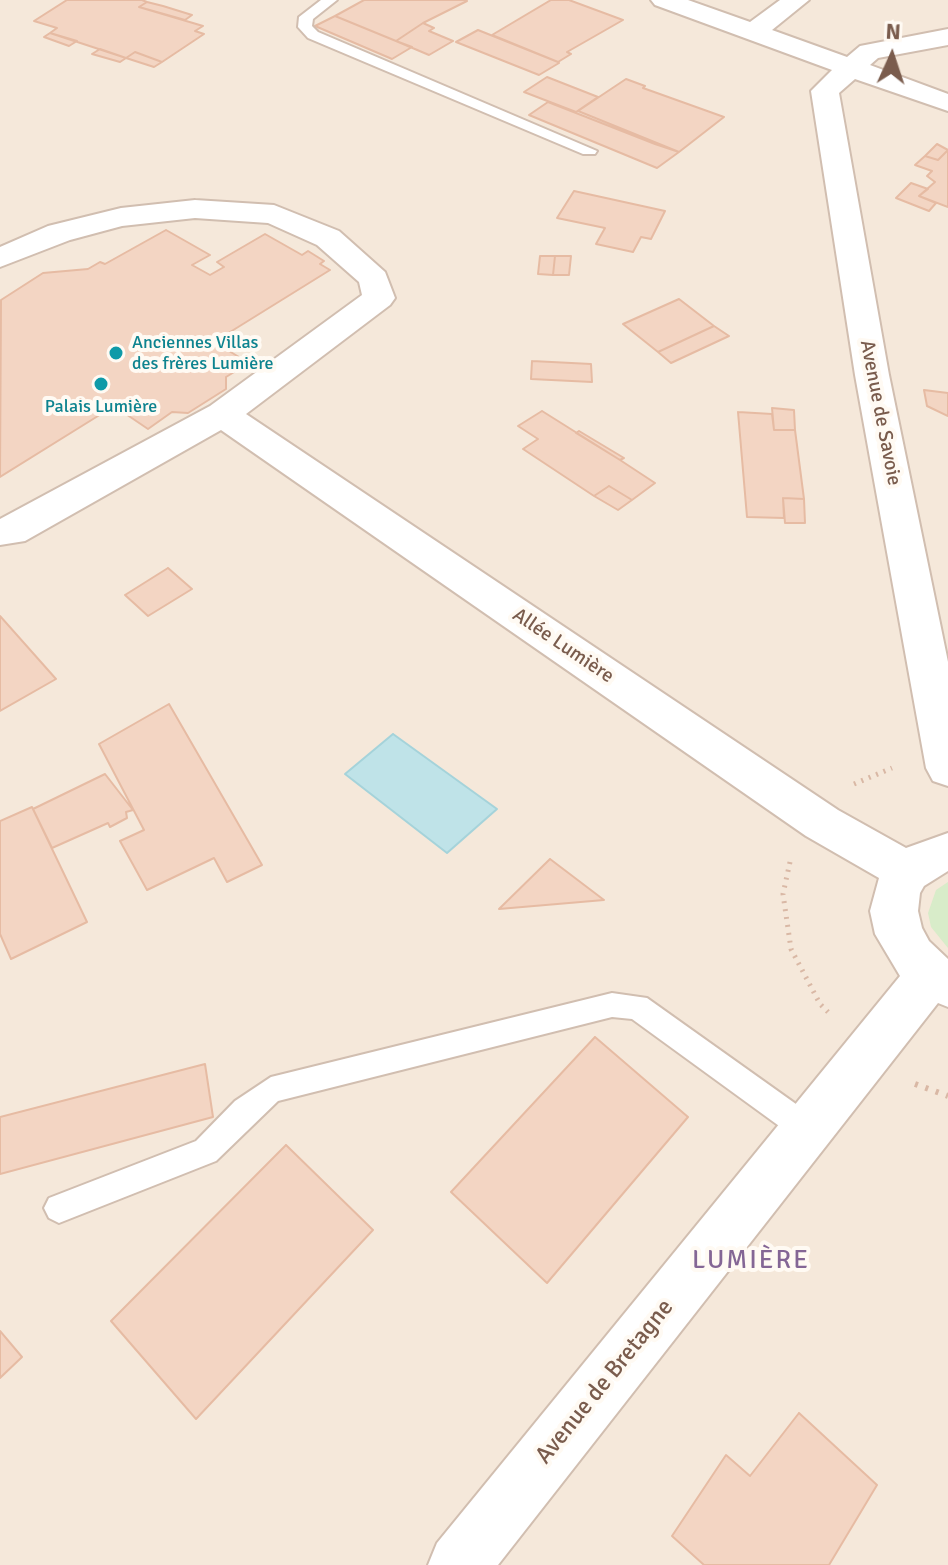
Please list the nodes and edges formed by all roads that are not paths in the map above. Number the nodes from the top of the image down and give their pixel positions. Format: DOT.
graph roads {
  1 [pos="330,0"];
  2 [pos="664,0"];
  3 [pos="796,0"];
  4 [pos="753,32"];
  5 [pos="948,37"];
  6 [pos="850,67"];
  7 [pos="948,103"];
  8 [pos="589,151"];
  9 [pos="0,258"];
  10 [pos="222,414"];
  11 [pos="0,532"];
  12 [pos="948,768"];
  13 [pos="928,862"];
  14 [pos="940,980"];
  15 [pos="807,1129"];
  16 [pos="59,1208"];
  17 [pos="459,1565"];
  1 -- 8 [label="lane"];
  2 -- 4 [label="street"];
  3 -- 4 [label="street"];
  4 -- 6 [label="street"];
  5 -- 6 [label="street"];
  6 -- 7 [label="street"];
  6 -- 12 [label="street, Avenue de Savoie"];
  9 -- 10 [label="street"];
  10 -- 11 [label="street"];
  10 -- 13 [label="street, Allée Lumière"];
  13 -- 14 [label="street"];
  14 -- 15 [label="street, Avenue de Bretagne"];
  15 -- 16 [label="lane"];
  15 -- 17 [label="street, Avenue de Bretagne"];
}
